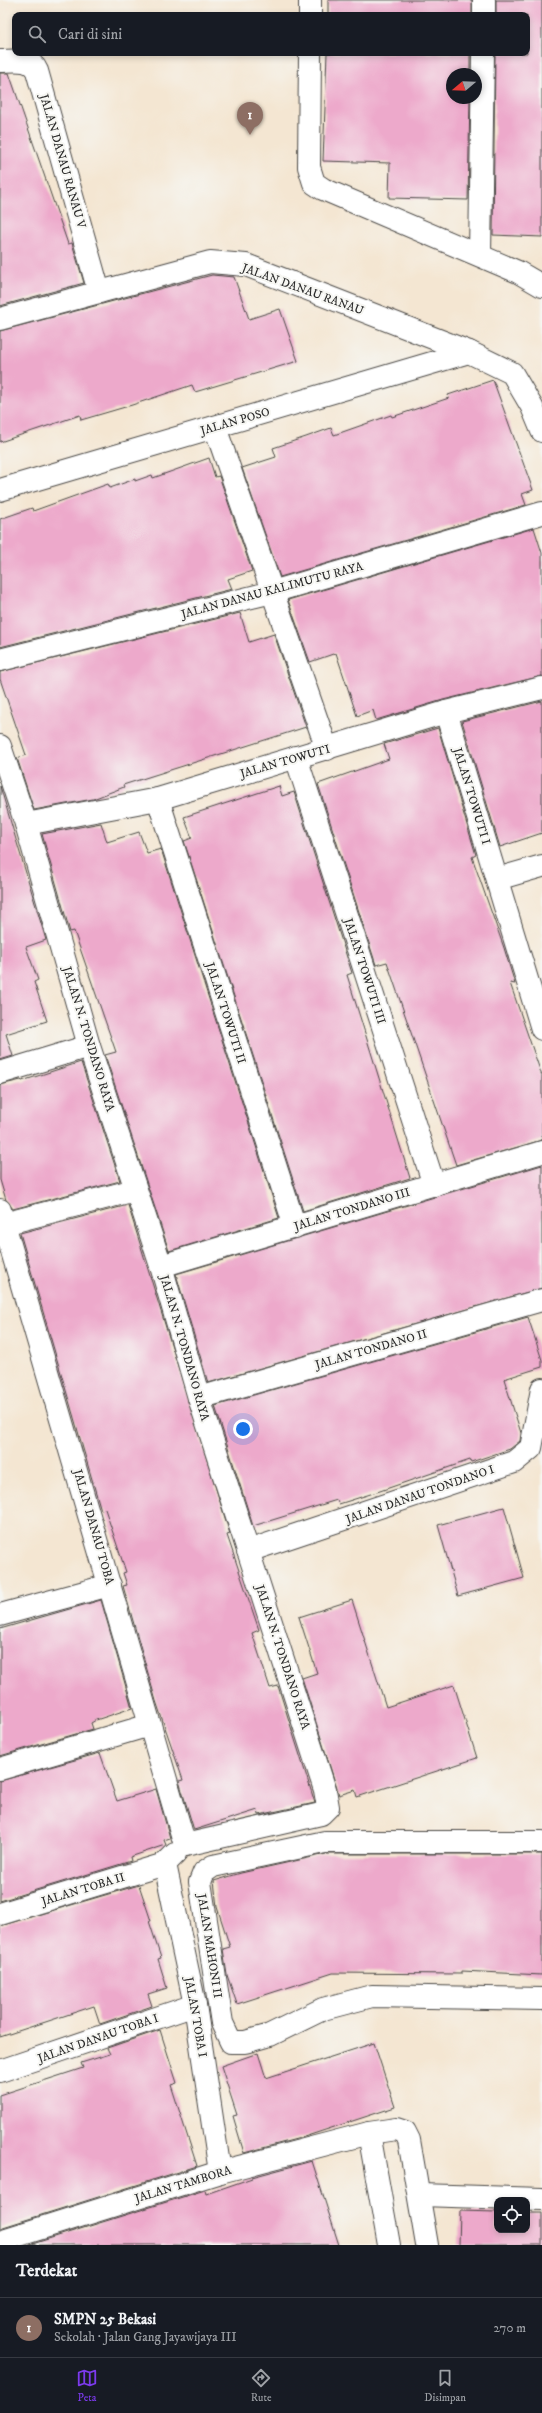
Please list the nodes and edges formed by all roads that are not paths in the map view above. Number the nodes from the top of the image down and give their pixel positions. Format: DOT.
graph roads {
  1 [pos="310,0"];
  2 [pos="484,0"];
  3 [pos="310,12"];
  4 [pos="484,12"];
  5 [pos="310,56"];
  6 [pos="483,56"];
  7 [pos="0,61"];
  8 [pos="480,255"];
  9 [pos="542,286"];
  10 [pos="99,292"];
  11 [pos="0,319"];
  12 [pos="469,352"];
  13 [pos="214,427"];
  14 [pos="542,431"];
  15 [pos="0,490"];
  16 [pos="542,513"];
  17 [pos="272,592"];
  18 [pos="0,660"];
  19 [pos="542,688"];
  20 [pos="446,712"];
  21 [pos="0,746"];
  22 [pos="327,749"];
  23 [pos="296,757"];
  24 [pos="158,799"];
  25 [pos="26,824"];
  26 [pos="542,866"];
  27 [pos="497,879"];
  28 [pos="542,1029"];
  29 [pos="89,1046"];
  30 [pos="0,1073"];
  31 [pos="542,1152"];
  32 [pos="434,1185"];
  33 [pos="135,1190"];
  34 [pos="2,1220"];
  35 [pos="294,1226"];
  36 [pos="161,1266"];
  37 [pos="542,1300"];
  38 [pos="542,1389"];
  39 [pos="199,1398"];
  40 [pos="248,1551"];
  41 [pos="110,1585"];
  42 [pos="0,1616"];
  43 [pos="150,1725"];
  44 [pos="0,1769"];
  45 [pos="542,1842"];
  46 [pos="185,1845"];
  47 [pos="165,1864"];
  48 [pos="0,1914"];
  49 [pos="542,1999"];
  50 [pos="195,2005"];
  51 [pos="0,2071"];
  52 [pos="369,2133"];
  53 [pos="220,2172"];
  54 [pos="420,2195"];
  55 [pos="542,2199"];
  56 [pos="0,2241"];
  57 [pos="1,2245"];
  58 [pos="389,2245"];
  59 [pos="427,2245"];
  1 -- 3 [label="street"];
  2 -- 4 [label="street"];
  5 -- 8 [label="street"];
  6 -- 8 [label="street"];
  7 -- 10 [label="street, JALAN DANAU RANAU V"];
  8 -- 9 [label="street"];
  10 -- 11 [label="street, JALAN DANAU RANAU"];
  10 -- 12 [label="street, JALAN DANAU RANAU"];
  12 -- 13 [label="street, JALAN POSO"];
  12 -- 14 [label="street, JALAN DANAU RANAU"];
  13 -- 15 [label="street, JALAN POSO"];
  13 -- 17 [label="street"];
  16 -- 17 [label="street, JALAN DANAU KALIMUTU RAYA"];
  17 -- 18 [label="street, JALAN DANAU KALIMUTU RAYA"];
  17 -- 22 [label="street"];
  19 -- 20 [label="street, JALAN TOWUTI"];
  20 -- 22 [label="street, JALAN TOWUTI"];
  20 -- 27 [label="street, JALAN TOWUTI I"];
  21 -- 25 [label="street, JALAN N. TONDANO RAYA"];
  22 -- 23 [label="street, JALAN TOWUTI"];
  23 -- 24 [label="street, JALAN TOWUTI"];
  23 -- 32 [label="street, JALAN TOWUTI III"];
  24 -- 25 [label="street, JALAN TOWUTI"];
  24 -- 35 [label="street, JALAN TOWUTI II"];
  25 -- 29 [label="street, JALAN N. TONDANO RAYA"];
  26 -- 27 [label="street"];
  27 -- 28 [label="street, JALAN TOWUTI I"];
  29 -- 30 [label="street"];
  29 -- 33 [label="street, JALAN N. TONDANO RAYA"];
  31 -- 32 [label="street, JALAN TONDANO III"];
  32 -- 35 [label="street, JALAN TONDANO III"];
  33 -- 34 [label="street"];
  33 -- 36 [label="street, JALAN N. TONDANO RAYA"];
  34 -- 41 [label="street, JALAN DANAU TOBA"];
  35 -- 36 [label="street, JALAN TONDANO III"];
  36 -- 39 [label="street, JALAN N. TONDANO RAYA"];
  37 -- 39 [label="street, JALAN TONDANO II"];
  38 -- 40 [label="street, JALAN DANAU TONDANO I"];
  39 -- 40 [label="street, JALAN N. TONDANO RAYA"];
  40 -- 46 [label="street, JALAN N. TONDANO RAYA"];
  41 -- 42 [label="street"];
  41 -- 43 [label="street, JALAN DANAU TOBA"];
  43 -- 44 [label="street"];
  43 -- 46 [label="street, JALAN DANAU TOBA"];
  45 -- 49 [label="street, JALAN MAHONI II"];
  46 -- 47 [label="street"];
  47 -- 48 [label="street, JALAN TOBA II"];
  47 -- 50 [label="street, JALAN TOBA I"];
  50 -- 51 [label="street, JALAN DANAU TOBA I"];
  50 -- 53 [label="street, JALAN TOBA I"];
  52 -- 53 [label="street, JALAN TAMBORA"];
  52 -- 54 [label="street"];
  52 -- 58 [label="street"];
  53 -- 56 [label="street, JALAN TAMBORA"];
  54 -- 55 [label="street"];
  54 -- 59 [label="street"];
  56 -- 57 [label="street"];
}
